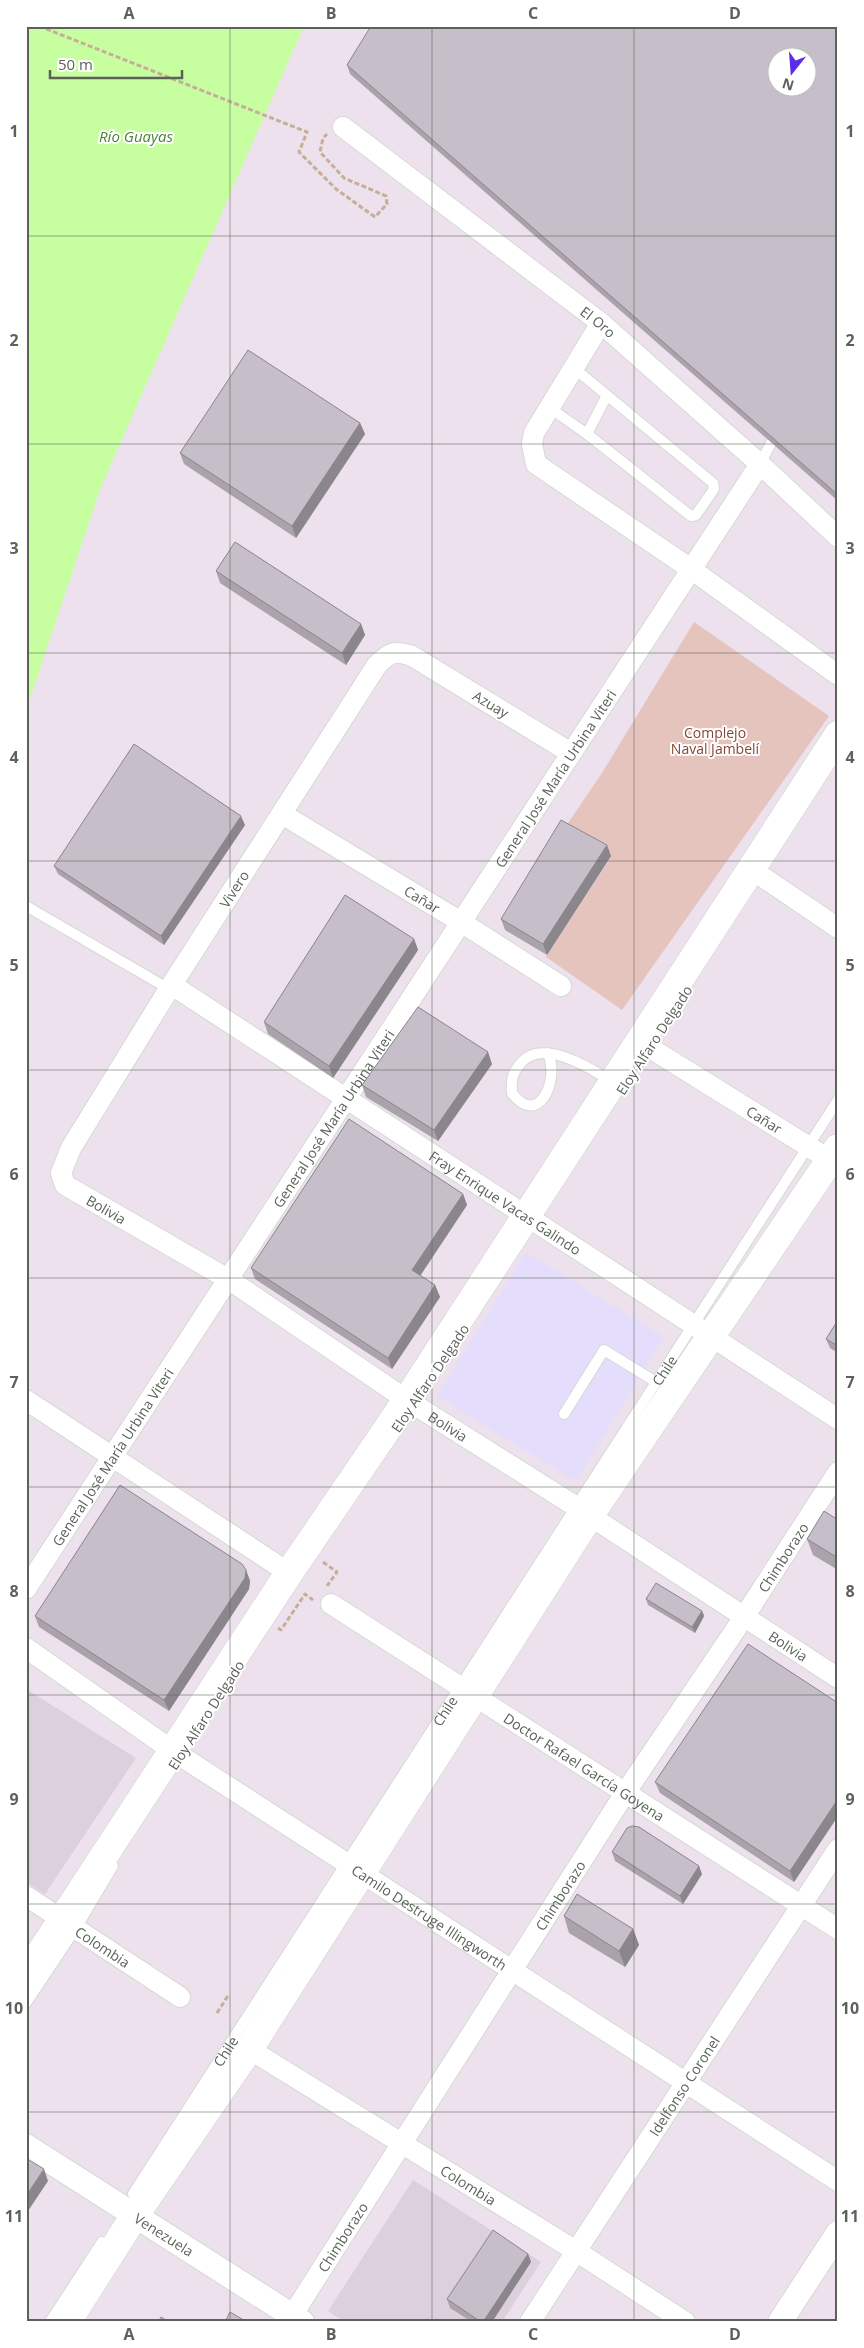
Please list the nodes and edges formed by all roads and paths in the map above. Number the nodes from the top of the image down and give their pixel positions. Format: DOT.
graph roads {
  1 [pos="39,26"];
  2 [pos="343,127"];
  3 [pos="601,324"];
  4 [pos="574,368"];
  5 [pos="606,397"];
  6 [pos="550,408"];
  7 [pos="784,418"];
  8 [pos="587,434"];
  9 [pos="760,464"];
  10 [pos="838,537"];
  11 [pos="691,568"];
  12 [pos="412,656"];
  13 [pos="838,675"];
  14 [pos="838,736"];
  15 [pos="571,753"];
  16 [pos="838,755"];
  17 [pos="282,814"];
  18 [pos="791,827"];
  19 [pos="758,874"];
  20 [pos="26,906"];
  21 [pos="461,922"];
  22 [pos="838,928"];
  23 [pos="561,986"];
  24 [pos="171,987"];
  25 [pos="647,1046"];
  26 [pos="548,1053"];
  27 [pos="612,1083"];
  28 [pos="346,1098"];
  29 [pos="838,1100"];
  30 [pos="71,1148"];
  31 [pos="828,1155"];
  32 [pos="533,1222"];
  33 [pos="513,1256"];
  34 [pos="228,1279"];
  35 [pos="702,1331"];
  36 [pos="656,1382"];
  37 [pos="26,1400"];
  38 [pos="410,1402"];
  39 [pos="564,1414"];
  40 [pos="838,1419"];
  41 [pos="112,1457"];
  42 [pos="838,1472"];
  43 [pos="583,1511"];
  44 [pos="312,1555"];
  45 [pos="289,1573"];
  46 [pos="26,1589"];
  47 [pos="325,1596"];
  48 [pos="744,1617"];
  49 [pos="268,1621"];
  50 [pos="26,1648"];
  51 [pos="838,1678"];
  52 [pos="467,1691"];
  53 [pos="176,1753"];
  54 [pos="625,1793"];
  55 [pos="140,1821"];
  56 [pos="838,1849"];
  57 [pos="120,1854"];
  58 [pos="353,1866"];
  59 [pos="26,1896"];
  60 [pos="801,1906"];
  61 [pos="70,1924"];
  62 [pos="838,1929"];
  63 [pos="512,1969"];
  64 [pos="26,1975"];
  65 [pos="229,1994"];
  66 [pos="180,1997"];
  67 [pos="26,2003"];
  68 [pos="217,2013"];
  69 [pos="249,2049"];
  70 [pos="686,2082"];
  71 [pos="401,2143"];
  72 [pos="26,2146"];
  73 [pos="838,2181"];
  74 [pos="126,2213"];
  75 [pos="108,2232"];
  76 [pos="838,2233"];
  77 [pos="576,2251"];
  78 [pos="294,2320"];
  79 [pos="50,2322"];
  80 [pos="67,2322"];
  81 [pos="530,2322"];
  82 [pos="686,2322"];
  83 [pos="780,2322"];
  1 -- 2 [label="path"];
  2 -- 3 [label="street, El Oro"];
  3 -- 4 [label="street"];
  3 -- 9 [label="street, El Oro"];
  4 -- 5 [label="lane"];
  4 -- 6 [label="street"];
  5 -- 8 [label="lane"];
  5 -- 8 [label="lane"];
  6 -- 8 [label="lane"];
  6 -- 11 [label="street"];
  7 -- 9 [label="lane, General José María Urbina Viteri"];
  9 -- 10 [label="street, El Oro"];
  9 -- 11 [label="street, General José María Urbina Viteri"];
  11 -- 13 [label="street"];
  11 -- 15 [label="street, General José María Urbina Viteri"];
  12 -- 15 [label="street, Azuay"];
  12 -- 17 [label="street, Vivero"];
  14 -- 19 [label="main road, Eloy Alfaro Delgado"];
  15 -- 21 [label="street, General José María Urbina Viteri"];
  16 -- 18 [label="lane"];
  17 -- 21 [label="street, Cañar"];
  17 -- 24 [label="street, Vivero"];
  19 -- 22 [label="street"];
  19 -- 25 [label="main road, Eloy Alfaro Delgado"];
  20 -- 24 [label="lane"];
  21 -- 23 [label="street, Cañar"];
  21 -- 28 [label="street, General José María Urbina Viteri"];
  24 -- 28 [label="street, Fray Enrique Vacas Galindo"];
  24 -- 30 [label="street, Vivero"];
  25 -- 27 [label="main road, Eloy Alfaro Delgado"];
  25 -- 31 [label="street, Cañar"];
  26 -- 26 [label="lane"];
  26 -- 27 [label="lane"];
  27 -- 32 [label="main road, Eloy Alfaro Delgado"];
  28 -- 32 [label="street, Fray Enrique Vacas Galindo"];
  28 -- 34 [label="street, General José María Urbina Viteri"];
  29 -- 31 [label="lane, Chile"];
  30 -- 34 [label="street, Bolivia"];
  31 -- 35 [label="main road, Chile"];
  32 -- 35 [label="street, Fray Enrique Vacas Galindo"];
  32 -- 38 [label="main road, Eloy Alfaro Delgado"];
  33 -- 38 [label="lane, Eloy Alfaro Delgado"];
  34 -- 38 [label="street, Bolivia"];
  34 -- 41 [label="street, General José María Urbina Viteri"];
  35 -- 36 [label="lane, Chile"];
  35 -- 40 [label="street, Fray Enrique Vacas Galindo"];
  35 -- 43 [label="main road, Chile"];
  36 -- 39 [label="lane"];
  36 -- 43 [label="lane, Chile"];
  37 -- 41 [label="street"];
  38 -- 43 [label="street, Bolivia"];
  38 -- 44 [label="lane, Eloy Alfaro Delgado"];
  38 -- 45 [label="main road, Eloy Alfaro Delgado"];
  41 -- 45 [label="street"];
  41 -- 46 [label="street, General José María Urbina Viteri"];
  42 -- 48 [label="street, Chimborazo"];
  43 -- 48 [label="street, Bolivia"];
  43 -- 52 [label="main road, Chile"];
  44 -- 47 [label="path"];
  44 -- 49 [label="lane, Eloy Alfaro Delgado"];
  45 -- 53 [label="main road, Eloy Alfaro Delgado"];
  47 -- 49 [label="path"];
  47 -- 52 [label="street, Doctor Rafael García Goyena"];
  48 -- 51 [label="street, Bolivia"];
  48 -- 54 [label="street, Chimborazo"];
  49 -- 53 [label="lane, Eloy Alfaro Delgado"];
  50 -- 53 [label="street, Camilo Destruge Illingworth"];
  52 -- 54 [label="street, Doctor Rafael García Goyena"];
  52 -- 58 [label="main road, Chile"];
  53 -- 55 [label="lane, Eloy Alfaro Delgado"];
  53 -- 58 [label="street, Camilo Destruge Illingworth"];
  53 -- 61 [label="main road, Eloy Alfaro Delgado"];
  54 -- 60 [label="street, Doctor Rafael García Goyena"];
  54 -- 63 [label="street, Chimborazo"];
  56 -- 60 [label="street, Idelfonso Coronel"];
  57 -- 61 [label="lane, Eloy Alfaro Delgado"];
  58 -- 63 [label="street, Camilo Destruge Illingworth"];
  58 -- 69 [label="main road, Chile"];
  58 -- 74 [label="lane, Chile"];
  59 -- 61 [label="street, Colombia"];
  60 -- 62 [label="street, Doctor Rafael García Goyena"];
  60 -- 70 [label="street, Idelfonso Coronel"];
  61 -- 64 [label="main road, Eloy Alfaro Delgado"];
  61 -- 66 [label="street, Colombia"];
  61 -- 67 [label="lane, Eloy Alfaro Delgado"];
  63 -- 70 [label="street, Camilo Destruge Illingworth"];
  63 -- 71 [label="street, Chimborazo"];
  65 -- 68 [label="path"];
  69 -- 71 [label="street, Colombia"];
  69 -- 74 [label="main road, Chile"];
  70 -- 73 [label="street, Camilo Destruge Illingworth"];
  70 -- 77 [label="street, Idelfonso Coronel"];
  71 -- 77 [label="street, Colombia"];
  71 -- 78 [label="street, Chimborazo"];
  72 -- 74 [label="street, Venezuela"];
  74 -- 78 [label="street, Venezuela"];
  74 -- 80 [label="main road, Chile"];
  75 -- 79 [label="lane"];
  76 -- 83 [label="street"];
  77 -- 81 [label="street, Idelfonso Coronel"];
  77 -- 82 [label="street, Colombia"];
}
